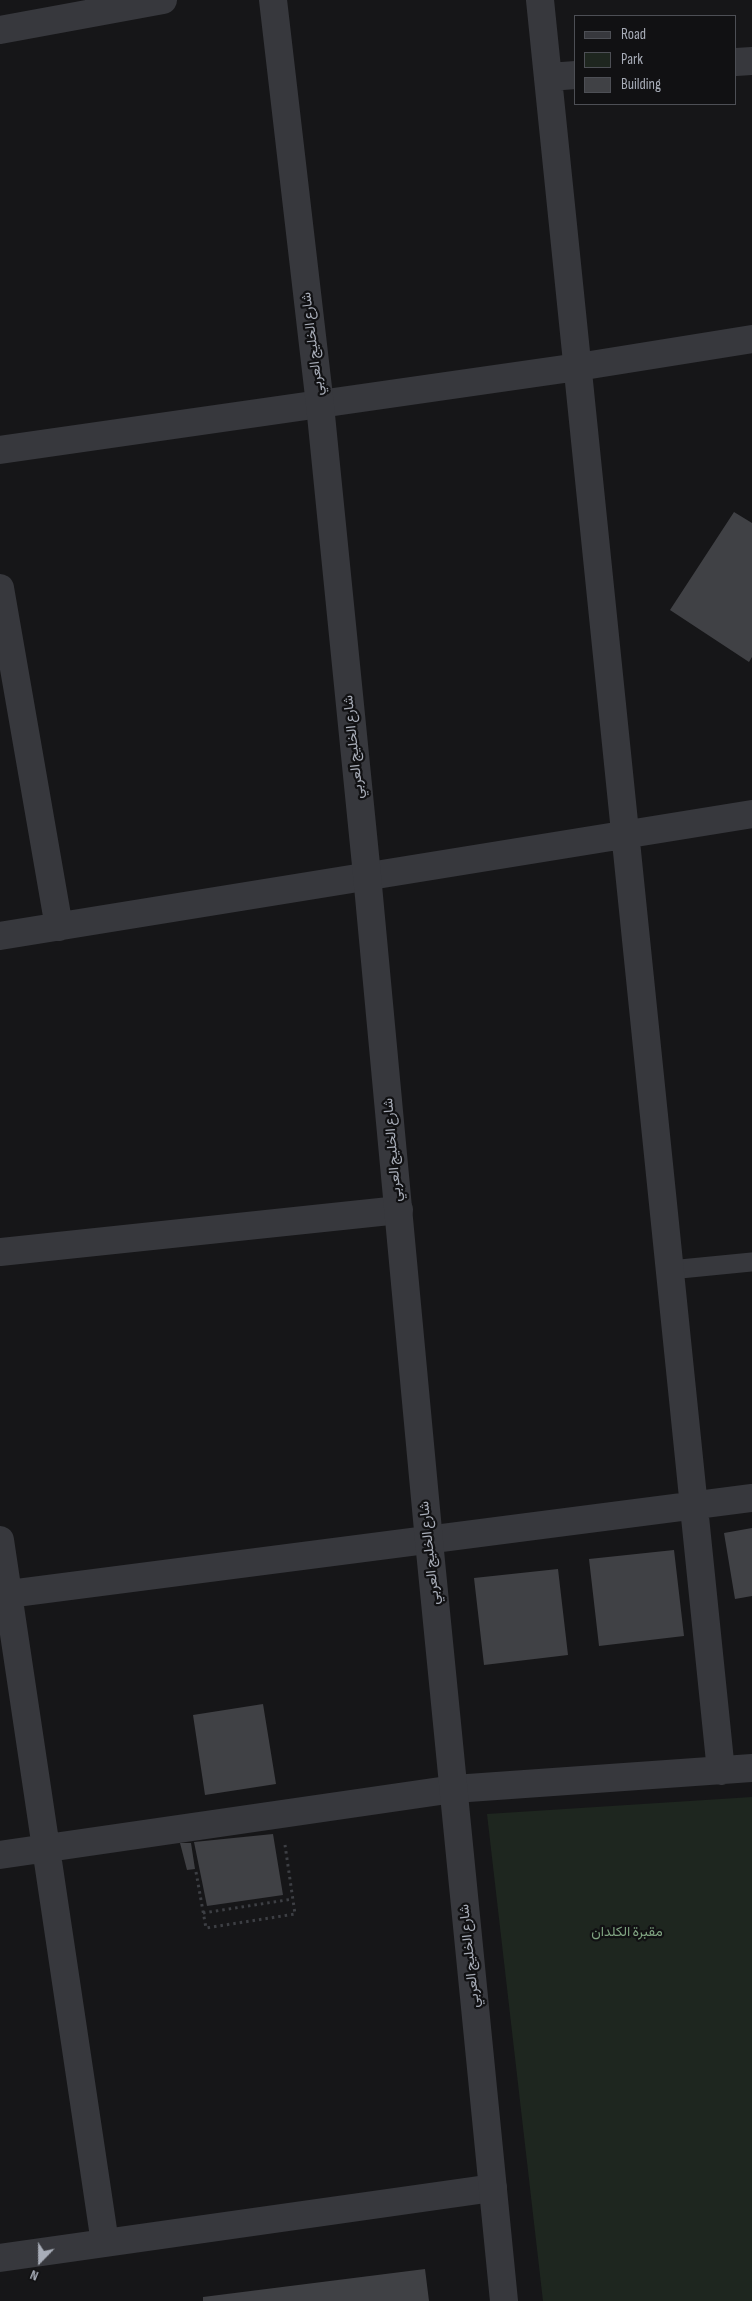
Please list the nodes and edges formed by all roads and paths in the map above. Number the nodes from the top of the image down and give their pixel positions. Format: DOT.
graph roads {
  1 [pos="163,0"];
  2 [pos="273,0"];
  3 [pos="540,0"];
  4 [pos="0,30"];
  5 [pos="752,61"];
  6 [pos="737,62"];
  7 [pos="574,75"];
  8 [pos="549,77"];
  9 [pos="752,339"];
  10 [pos="578,367"];
  11 [pos="320,405"];
  12 [pos="0,450"];
  13 [pos="2,606"];
  14 [pos="752,814"];
  15 [pos="626,834"];
  16 [pos="367,876"];
  17 [pos="59,926"];
  18 [pos="0,936"];
  19 [pos="398,1210"];
  20 [pos="0,1252"];
  21 [pos="752,1262"];
  22 [pos="670,1270"];
  23 [pos="752,1498"];
  24 [pos="694,1505"];
  25 [pos="0,1540"];
  26 [pos="429,1541"];
  27 [pos="4,1595"];
  28 [pos="752,1768"];
  29 [pos="721,1771"];
  30 [pos="454,1789"];
  31 [pos="284,1836"];
  32 [pos="46,1849"];
  33 [pos="0,1855"];
  34 [pos="196,1872"];
  35 [pos="293,1899"];
  36 [pos="203,1913"];
  37 [pos="493,2188"];
  38 [pos="105,2243"];
  39 [pos="0,2258"];
  40 [pos="504,2301"];
  1 -- 4 [label="street"];
  2 -- 11 [label="street, شارع الخليج العربي"];
  3 -- 8 [label="street"];
  5 -- 6 [label="street"];
  7 -- 8 [label="street"];
  8 -- 10 [label="street"];
  9 -- 10 [label="street"];
  10 -- 11 [label="street"];
  10 -- 15 [label="street"];
  11 -- 12 [label="street"];
  11 -- 16 [label="street, شارع الخليج العربي"];
  13 -- 17 [label="street"];
  14 -- 15 [label="street"];
  15 -- 16 [label="street"];
  15 -- 22 [label="street"];
  16 -- 17 [label="street"];
  16 -- 19 [label="street, شارع الخليج العربي"];
  17 -- 18 [label="street"];
  19 -- 20 [label="street"];
  19 -- 26 [label="street, شارع الخليج العربي"];
  21 -- 22 [label="lane"];
  22 -- 24 [label="street"];
  23 -- 24 [label="street"];
  24 -- 26 [label="street"];
  24 -- 29 [label="street"];
  25 -- 27 [label="street"];
  26 -- 27 [label="street"];
  26 -- 30 [label="street, شارع الخليج العربي"];
  27 -- 32 [label="street"];
  28 -- 29 [label="street"];
  29 -- 30 [label="street"];
  30 -- 32 [label="street"];
  30 -- 37 [label="street, شارع الخليج العربي"];
  31 -- 35 [label="path"];
  32 -- 33 [label="street"];
  32 -- 38 [label="street"];
  34 -- 36 [label="path"];
  35 -- 36 [label="path"];
  35 -- 36 [label="path"];
  37 -- 38 [label="street"];
  37 -- 40 [label="street, شارع الخليج العربي"];
  38 -- 39 [label="street"];
}
